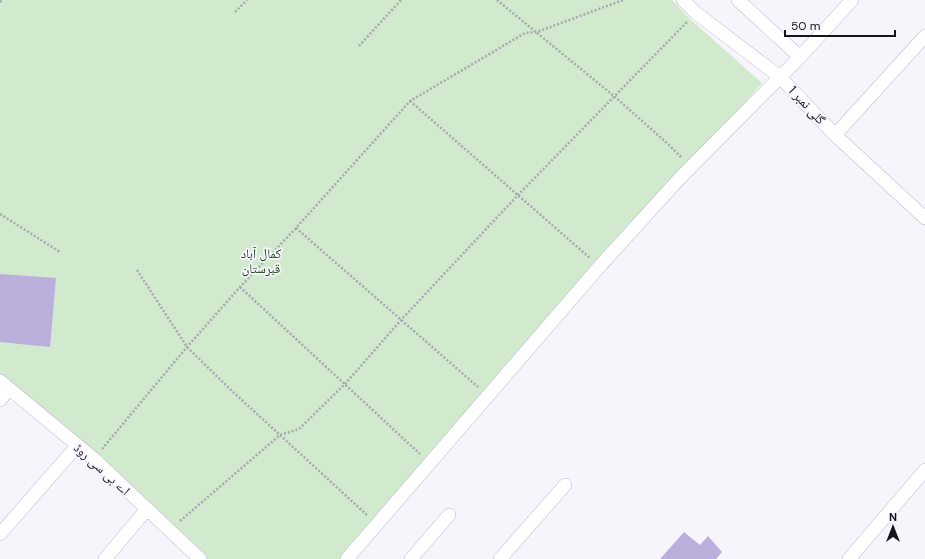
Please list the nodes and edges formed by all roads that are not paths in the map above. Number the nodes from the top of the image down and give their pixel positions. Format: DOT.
graph roads {
  1 [pos="683,0"];
  2 [pos="738,0"];
  3 [pos="850,1"];
  4 [pos="925,36"];
  5 [pos="800,58"];
  6 [pos="780,77"];
  7 [pos="835,135"];
  8 [pos="925,218"];
  9 [pos="5,385"];
  10 [pos="0,400"];
  11 [pos="77,446"];
  12 [pos="925,470"];
  13 [pos="565,485"];
  14 [pos="146,510"];
  15 [pos="449,515"];
  16 [pos="0,534"];
  17 [pos="105,559"];
  18 [pos="200,559"];
  19 [pos="347,559"];
  20 [pos="411,559"];
  21 [pos="500,559"];
  22 [pos="849,559"];
  1 -- 6 [label="street, گلی نمبر 1"];
  2 -- 5 [label="street"];
  3 -- 5 [label="street"];
  4 -- 7 [label="street"];
  5 -- 6 [label="street"];
  6 -- 7 [label="street, گلی نمبر 1"];
  6 -- 19 [label="street"];
  7 -- 8 [label="street, گلی نمبر 1"];
  9 -- 10 [label="street"];
  9 -- 11 [label="street, اے بی سی روڈ"];
  11 -- 14 [label="street, اے بی سی روڈ"];
  11 -- 16 [label="street"];
  12 -- 22 [label="street"];
  13 -- 21 [label="street"];
  14 -- 17 [label="street"];
  14 -- 18 [label="street, اے بی سی روڈ"];
  15 -- 20 [label="street"];
}
